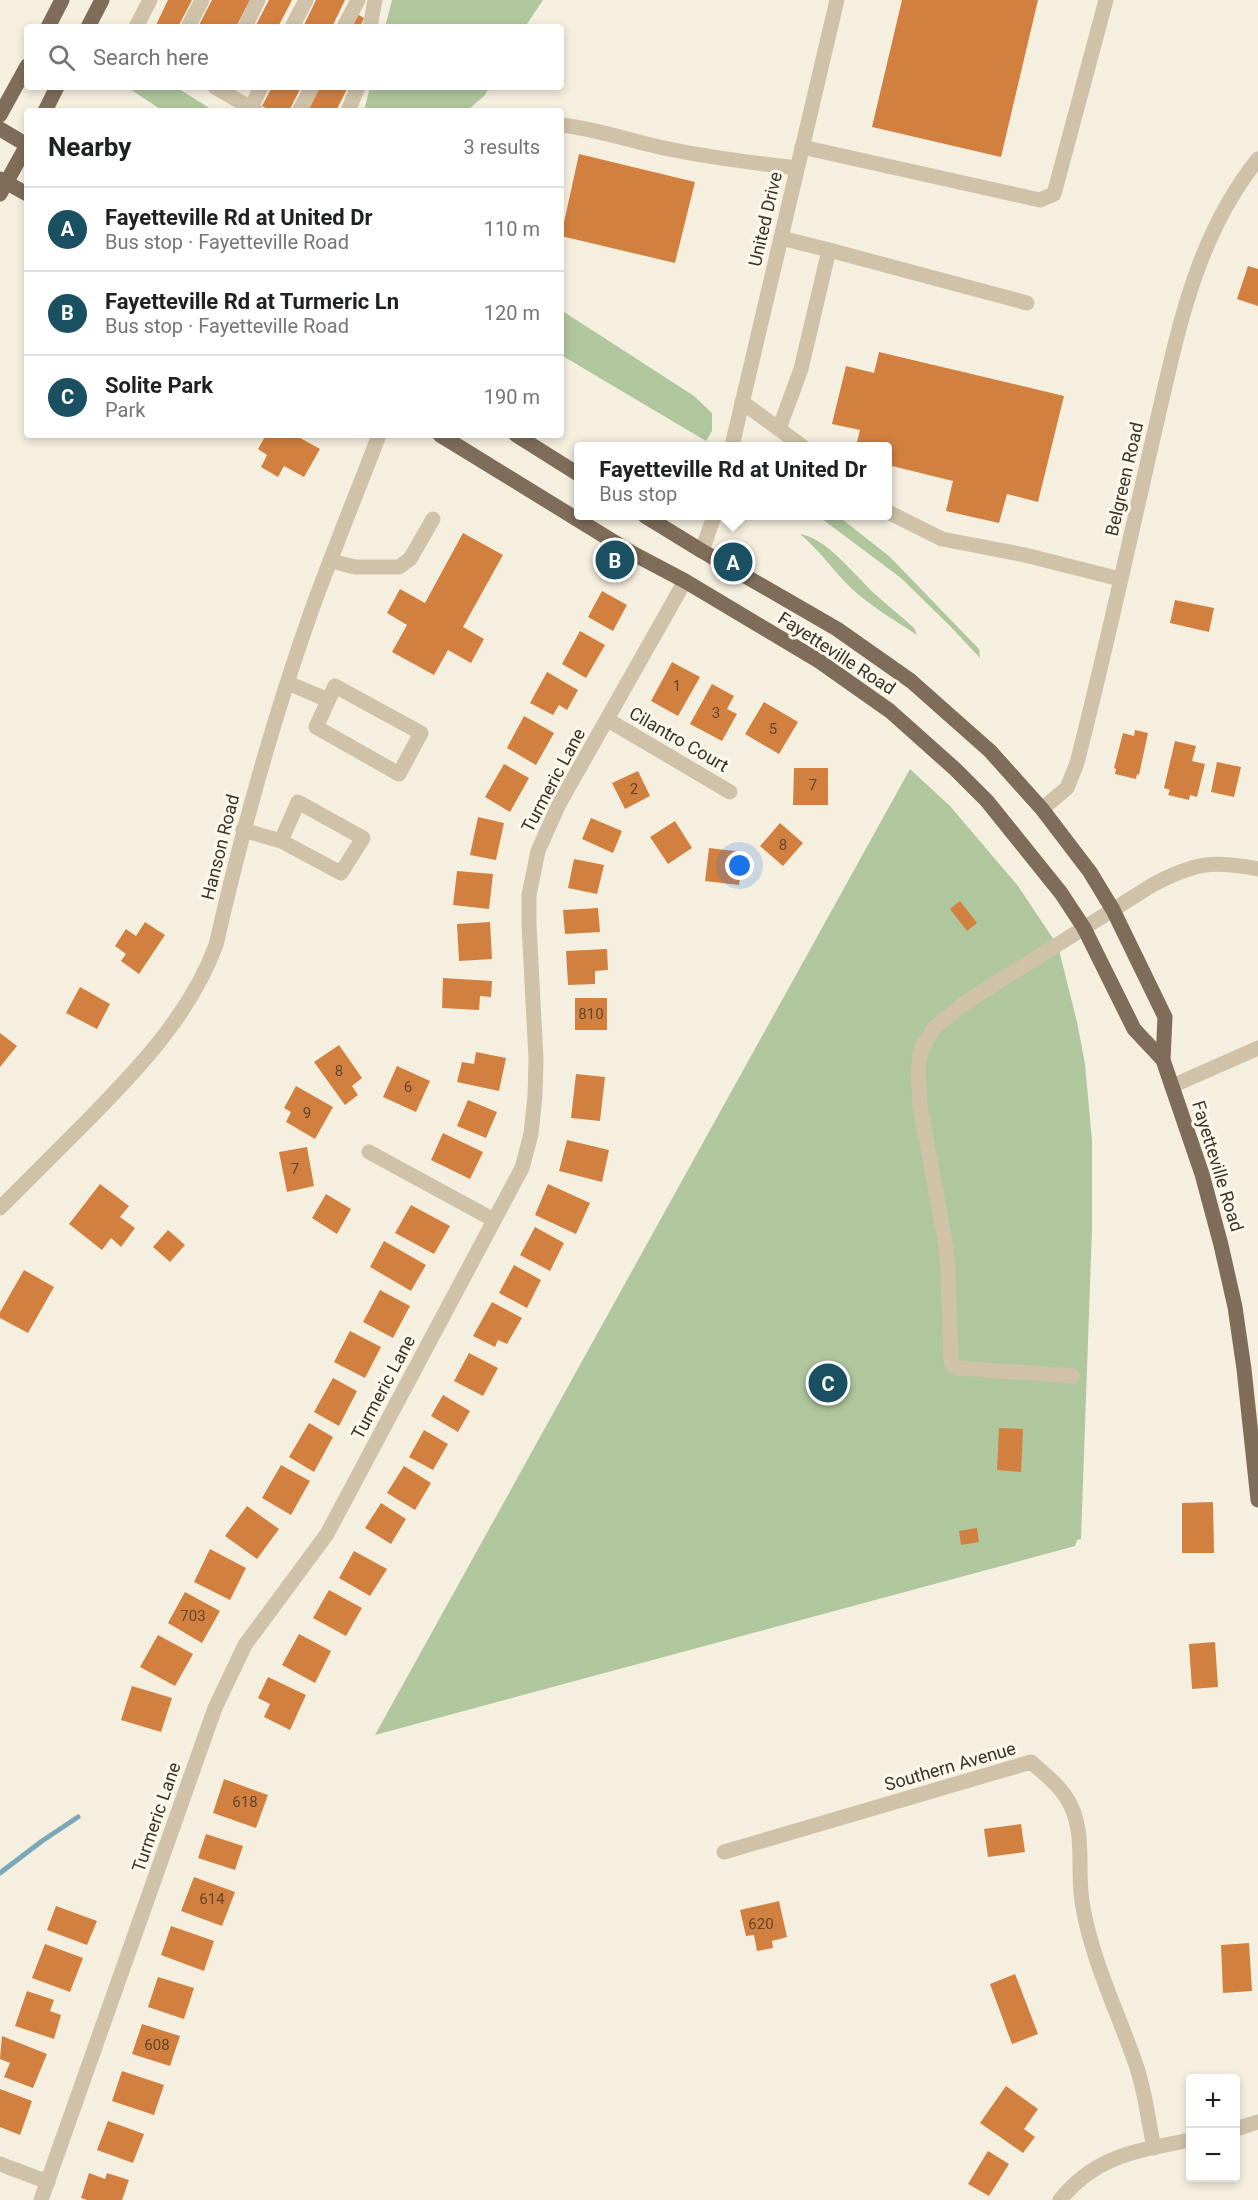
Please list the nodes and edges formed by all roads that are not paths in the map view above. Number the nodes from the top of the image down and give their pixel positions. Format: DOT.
graph roads {
  1 [pos="62,0"];
  2 [pos="102,0"];
  3 [pos="150,0"];
  4 [pos="202,0"];
  5 [pos="258,0"];
  6 [pos="306,0"];
  7 [pos="358,0"];
  8 [pos="375,0"];
  9 [pos="837,0"];
  10 [pos="1106,0"];
  11 [pos="50,24"];
  12 [pos="90,24"];
  13 [pos="138,24"];
  14 [pos="190,24"];
  15 [pos="246,24"];
  16 [pos="294,24"];
  17 [pos="346,24"];
  18 [pos="371,24"];
  19 [pos="24,71"];
  20 [pos="56,90"];
  21 [pos="220,90"];
  22 [pos="260,90"];
  23 [pos="310,90"];
  24 [pos="357,90"];
  25 [pos="46,108"];
  26 [pos="252,108"];
  27 [pos="254,108"];
  28 [pos="301,108"];
  29 [pos="349,108"];
  30 [pos="0,115"];
  31 [pos="564,125"];
  32 [pos="0,129"];
  33 [pos="24,143"];
  34 [pos="802,147"];
  35 [pos="24,150"];
  36 [pos="1258,159"];
  37 [pos="797,168"];
  38 [pos="2,185"];
  39 [pos="24,193"];
  40 [pos="781,238"];
  41 [pos="830,250"];
  42 [pos="1027,303"];
  43 [pos="742,402"];
  44 [pos="779,429"];
  45 [pos="378,438"];
  46 [pos="445,438"];
  47 [pos="521,438"];
  48 [pos="733,442"];
  49 [pos="796,442"];
  50 [pos="574,471"];
  51 [pos="892,514"];
  52 [pos="574,517"];
  53 [pos="433,519"];
  54 [pos="578,520"];
  55 [pos="652,520"];
  56 [pos="713,520"];
  57 [pos="702,551"];
  58 [pos="331,561"];
  59 [pos="1120,579"];
  60 [pos="685,581"];
  61 [pos="288,683"];
  62 [pos="328,700"];
  63 [pos="608,720"];
  64 [pos="730,792"];
  65 [pos="1042,809"];
  66 [pos="243,830"];
  67 [pos="281,841"];
  68 [pos="1258,869"];
  69 [pos="1113,910"];
  70 [pos="1084,928"];
  71 [pos="1258,1048"];
  72 [pos="1163,1060"];
  73 [pos="1172,1086"];
  74 [pos="369,1152"];
  75 [pos="0,1208"];
  76 [pos="494,1220"];
  77 [pos="1073,1376"];
  78 [pos="1258,1500"];
  79 [pos="724,1852"];
  80 [pos="1258,2122"];
  81 [pos="1240,2127"];
  82 [pos="1186,2141"];
  83 [pos="1154,2148"];
  84 [pos="0,2164"];
  85 [pos="48,2182"];
  86 [pos="41,2200"];
  87 [pos="1060,2200"];
  1 -- 11 [label="main road"];
  2 -- 12 [label="main road"];
  3 -- 13 [label="street"];
  4 -- 14 [label="street"];
  5 -- 15 [label="street"];
  6 -- 16 [label="street"];
  7 -- 17 [label="street"];
  8 -- 18 [label="street"];
  9 -- 34 [label="street, United Drive"];
  10 -- 34 [label="street"];
  19 -- 30 [label="main road"];
  20 -- 25 [label="main road"];
  21 -- 26 [label="street"];
  22 -- 27 [label="street"];
  23 -- 28 [label="street"];
  24 -- 29 [label="street"];
  31 -- 37 [label="street"];
  32 -- 33 [label="main road"];
  34 -- 37 [label="street, United Drive"];
  35 -- 38 [label="main road"];
  36 -- 59 [label="street, Belgreen Road"];
  37 -- 40 [label="street, United Drive"];
  38 -- 39 [label="main road"];
  40 -- 41 [label="street"];
  40 -- 43 [label="street, United Drive"];
  41 -- 42 [label="street"];
  41 -- 44 [label="street"];
  43 -- 44 [label="street"];
  43 -- 48 [label="street, United Drive"];
  44 -- 49 [label="street"];
  45 -- 58 [label="street, Hanson Road"];
  46 -- 52 [label="main road, Fayetteville Road"];
  47 -- 50 [label="main road"];
  51 -- 59 [label="street"];
  53 -- 58 [label="street"];
  54 -- 60 [label="main road, Fayetteville Road"];
  55 -- 57 [label="main road, Fayetteville Road"];
  56 -- 57 [label="street"];
  57 -- 65 [label="main road, Fayetteville Road"];
  58 -- 61 [label="street, Hanson Road"];
  59 -- 65 [label="street, Belgreen Road"];
  60 -- 63 [label="street, Turmeric Lane"];
  60 -- 70 [label="main road, Fayetteville Road"];
  61 -- 62 [label="street"];
  61 -- 66 [label="street, Hanson Road"];
  62 -- 62 [label="street"];
  63 -- 64 [label="street, Cilantro Court"];
  63 -- 76 [label="street, Turmeric Lane"];
  65 -- 69 [label="main road, Fayetteville Road"];
  66 -- 67 [label="street"];
  66 -- 75 [label="street, Hanson Road"];
  67 -- 67 [label="street"];
  68 -- 69 [label="street"];
  69 -- 70 [label="street"];
  69 -- 72 [label="main road, Fayetteville Road"];
  70 -- 72 [label="main road, Fayetteville Road"];
  70 -- 77 [label="street"];
  71 -- 73 [label="street"];
  72 -- 73 [label="main road, Fayetteville Road"];
  73 -- 78 [label="main road, Fayetteville Road"];
  74 -- 76 [label="street"];
  76 -- 85 [label="street, Turmeric Lane"];
  79 -- 83 [label="street, Southern Avenue"];
  80 -- 81 [label="street"];
  82 -- 83 [label="street"];
  83 -- 87 [label="street"];
  84 -- 85 [label="street"];
  85 -- 86 [label="street, Turmeric Lane"];
}
